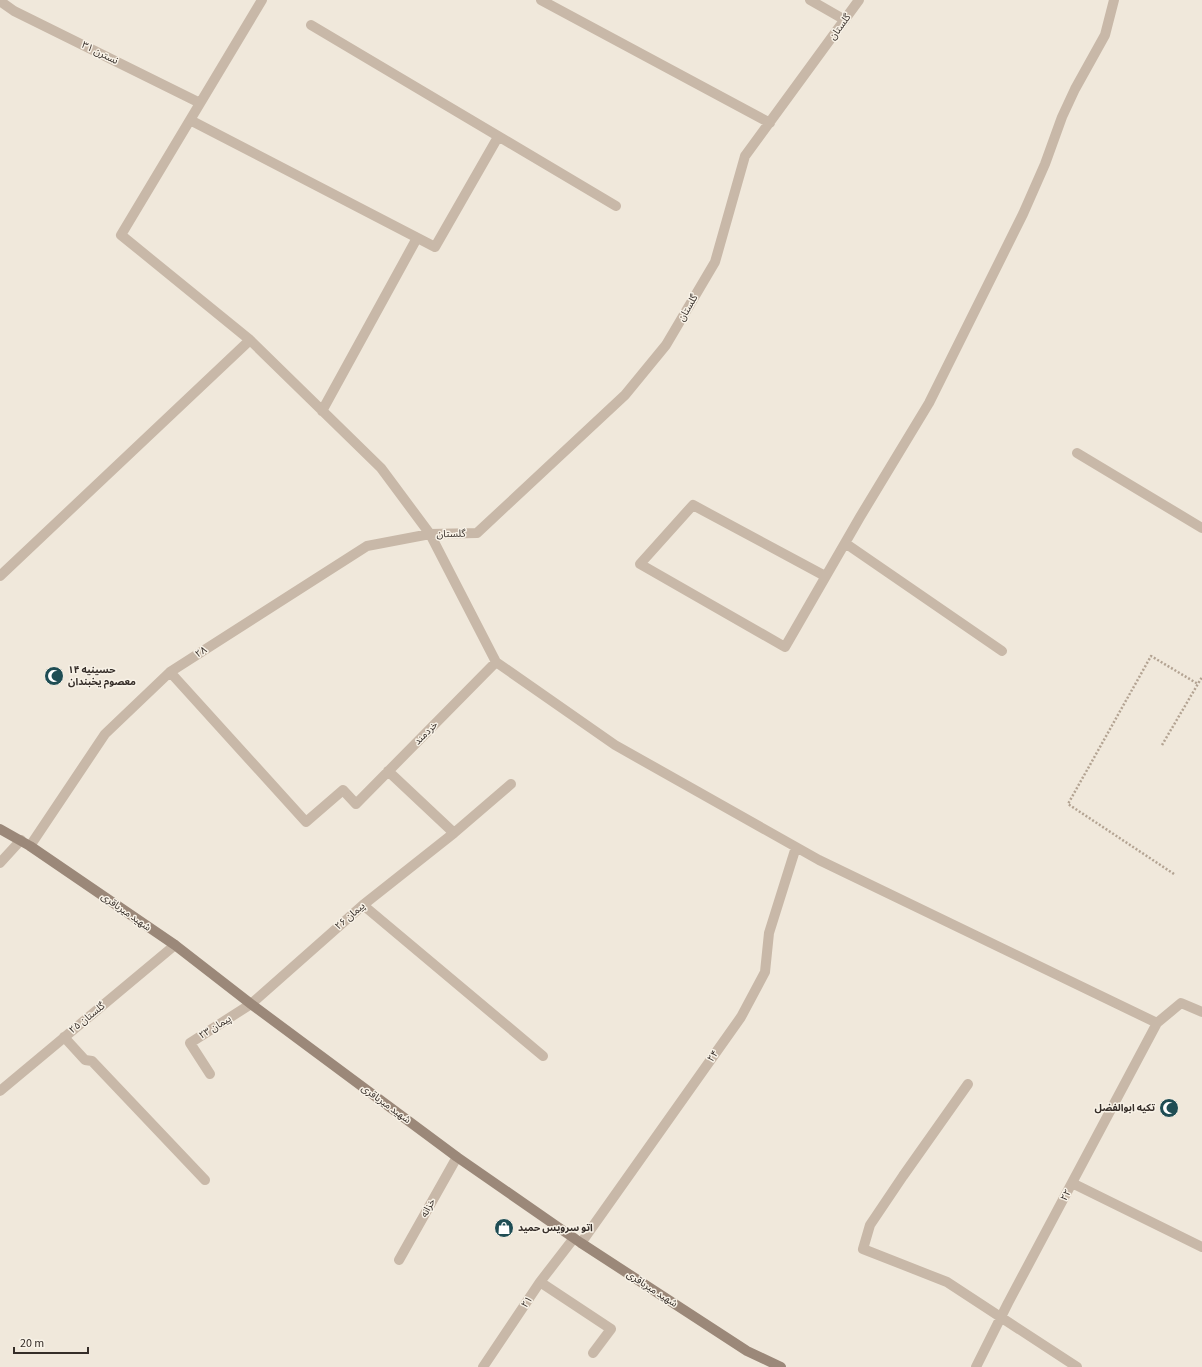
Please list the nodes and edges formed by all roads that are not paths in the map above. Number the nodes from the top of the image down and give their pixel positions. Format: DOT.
graph roads {
  1 [pos="262,0"];
  2 [pos="541,0"];
  3 [pos="810,0"];
  4 [pos="859,0"];
  5 [pos="1114,0"];
  6 [pos="0,1"];
  7 [pos="845,20"];
  8 [pos="311,25"];
  9 [pos="200,103"];
  10 [pos="190,120"];
  11 [pos="770,123"];
  12 [pos="498,137"];
  13 [pos="616,206"];
  14 [pos="417,238"];
  15 [pos="250,340"];
  16 [pos="322,410"];
  17 [pos="1076,453"];
  18 [pos="1202,528"];
  19 [pos="430,534"];
  20 [pos="845,542"];
  21 [pos="0,576"];
  22 [pos="825,576"];
  23 [pos="1002,651"];
  24 [pos="496,662"];
  25 [pos="170,672"];
  26 [pos="388,771"];
  27 [pos="511,784"];
  28 [pos="0,829"];
  29 [pos="454,833"];
  30 [pos="21,840"];
  31 [pos="30,846"];
  32 [pos="796,847"];
  33 [pos="0,863"];
  34 [pos="363,905"];
  35 [pos="175,945"];
  36 [pos="251,1004"];
  37 [pos="1202,1012"];
  38 [pos="1157,1023"];
  39 [pos="64,1037"];
  40 [pos="544,1056"];
  41 [pos="210,1074"];
  42 [pos="968,1084"];
  43 [pos="0,1091"];
  44 [pos="457,1157"];
  45 [pos="204,1180"];
  46 [pos="1072,1184"];
  47 [pos="577,1241"];
  48 [pos="1202,1246"];
  49 [pos="399,1260"];
  50 [pos="540,1282"];
  51 [pos="1001,1317"];
  52 [pos="593,1352"];
  53 [pos="483,1367"];
  54 [pos="781,1367"];
  55 [pos="976,1367"];
  56 [pos="1077,1367"];
  1 -- 9 [label="street"];
  2 -- 11 [label="street"];
  3 -- 7 [label="street"];
  4 -- 7 [label="street, گلستان"];
  5 -- 20 [label="street"];
  6 -- 9 [label="street, نسترن ۳۱"];
  7 -- 11 [label="street, گلستان"];
  8 -- 12 [label="street"];
  9 -- 10 [label="street"];
  10 -- 14 [label="street"];
  10 -- 15 [label="street"];
  11 -- 19 [label="street, گلستان"];
  12 -- 13 [label="street"];
  12 -- 14 [label="street"];
  14 -- 16 [label="street"];
  15 -- 16 [label="street"];
  15 -- 21 [label="street"];
  16 -- 19 [label="street"];
  17 -- 18 [label="street"];
  19 -- 24 [label="street"];
  19 -- 25 [label="street, ۲۸"];
  20 -- 22 [label="street"];
  20 -- 23 [label="street"];
  22 -- 22 [label="street"];
  24 -- 26 [label="street, خردمند"];
  24 -- 32 [label="street"];
  25 -- 26 [label="street, خردمند"];
  25 -- 31 [label="street, ۲۸"];
  26 -- 29 [label="street"];
  27 -- 29 [label="street, پیمان ۲۶"];
  28 -- 30 [label="main road, شهید میرباقری"];
  29 -- 34 [label="street, پیمان ۲۶"];
  30 -- 31 [label="main road, شهید میرباقری"];
  30 -- 33 [label="street"];
  31 -- 35 [label="main road, شهید میرباقری"];
  32 -- 38 [label="street"];
  32 -- 47 [label="street, ۲۴"];
  34 -- 36 [label="street, پیمان ۲۶"];
  34 -- 40 [label="street"];
  35 -- 36 [label="main road, شهید میرباقری"];
  35 -- 39 [label="street, گلستان ۲۵"];
  36 -- 41 [label="street, پیمان ۲۳"];
  36 -- 44 [label="main road, شهید میرباقری"];
  37 -- 38 [label="street"];
  38 -- 46 [label="street, ۲۲"];
  39 -- 43 [label="street, گلستان ۲۵"];
  39 -- 45 [label="street"];
  42 -- 51 [label="street"];
  44 -- 47 [label="main road, شهید میرباقری"];
  44 -- 49 [label="street, خزانه"];
  46 -- 48 [label="street"];
  46 -- 51 [label="street, ۲۲"];
  47 -- 50 [label="street, ۲۱"];
  47 -- 54 [label="main road, شهید میرباقری"];
  50 -- 52 [label="street"];
  50 -- 53 [label="street, ۲۱"];
  51 -- 55 [label="street, ۲۲"];
  51 -- 56 [label="street"];
}
